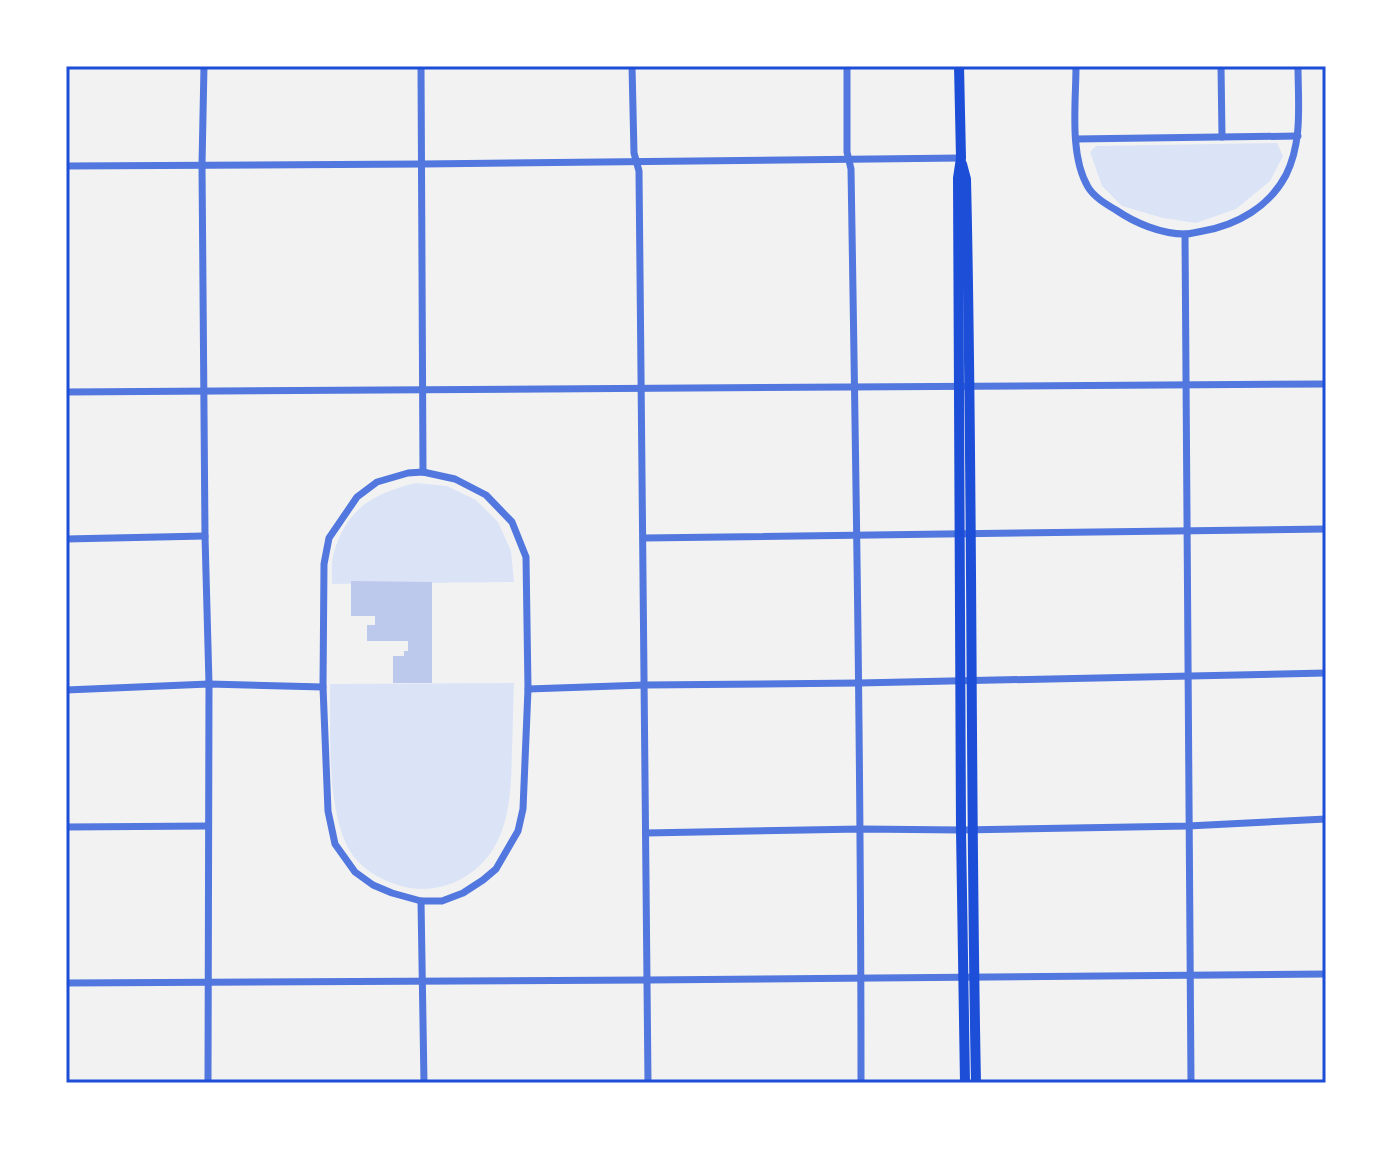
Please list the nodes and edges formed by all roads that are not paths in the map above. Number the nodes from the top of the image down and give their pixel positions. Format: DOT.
graph roads {
  1 [pos="204,66"];
  2 [pos="421,66"];
  3 [pos="632,66"];
  4 [pos="847,66"];
  5 [pos="959,66"];
  6 [pos="1076,66"];
  7 [pos="1221,66"];
  8 [pos="1298,66"];
  9 [pos="1298,136"];
  10 [pos="1222,137"];
  11 [pos="1076,139"];
  12 [pos="961,158"];
  13 [pos="849,160"];
  14 [pos="636,162"];
  15 [pos="423,164"];
  16 [pos="202,165"];
  17 [pos="66,166"];
  18 [pos="1185,234"];
  19 [pos="1326,384"];
  20 [pos="1185,385"];
  21 [pos="965,386"];
  22 [pos="854,387"];
  23 [pos="423,389"];
  24 [pos="640,389"];
  25 [pos="205,391"];
  26 [pos="66,392"];
  27 [pos="423,472"];
  28 [pos="1326,529"];
  29 [pos="1187,531"];
  30 [pos="966,534"];
  31 [pos="856,535"];
  32 [pos="205,536"];
  33 [pos="644,538"];
  34 [pos="66,539"];
  35 [pos="1326,673"];
  36 [pos="1188,677"];
  37 [pos="965,681"];
  38 [pos="859,683"];
  39 [pos="209,684"];
  40 [pos="645,685"];
  41 [pos="323,687"];
  42 [pos="528,689"];
  43 [pos="66,690"];
  44 [pos="1326,819"];
  45 [pos="208,826"];
  46 [pos="1188,826"];
  47 [pos="66,827"];
  48 [pos="861,829"];
  49 [pos="966,829"];
  50 [pos="646,833"];
  51 [pos="421,901"];
  52 [pos="1191,974"];
  53 [pos="1326,974"];
  54 [pos="861,978"];
  55 [pos="968,978"];
  56 [pos="422,980"];
  57 [pos="647,980"];
  58 [pos="66,983"];
  59 [pos="207,983"];
  60 [pos="208,1083"];
  61 [pos="424,1083"];
  62 [pos="648,1083"];
  63 [pos="861,1083"];
  64 [pos="965,1083"];
  65 [pos="976,1083"];
  66 [pos="1191,1083"];
  1 -- 16 [label="street"];
  2 -- 15 [label="street"];
  3 -- 14 [label="street"];
  4 -- 13 [label="street"];
  5 -- 12 [label="main road"];
  6 -- 11 [label="street"];
  7 -- 10 [label="street"];
  8 -- 9 [label="street"];
  9 -- 10 [label="street"];
  9 -- 18 [label="street"];
  10 -- 11 [label="street"];
  11 -- 18 [label="street"];
  12 -- 13 [label="street"];
  12 -- 21 [label="main road"];
  13 -- 14 [label="street"];
  13 -- 22 [label="street"];
  14 -- 15 [label="street"];
  14 -- 24 [label="street"];
  15 -- 16 [label="street"];
  15 -- 23 [label="street"];
  16 -- 17 [label="street"];
  16 -- 25 [label="street"];
  18 -- 20 [label="street"];
  19 -- 20 [label="street"];
  20 -- 21 [label="street"];
  20 -- 29 [label="street"];
  21 -- 22 [label="street"];
  21 -- 30 [label="main road"];
  22 -- 24 [label="street"];
  22 -- 31 [label="street"];
  23 -- 24 [label="street"];
  23 -- 25 [label="street"];
  23 -- 27 [label="street"];
  24 -- 33 [label="street"];
  25 -- 26 [label="street"];
  25 -- 32 [label="street"];
  27 -- 41 [label="street"];
  27 -- 42 [label="street"];
  28 -- 29 [label="street"];
  29 -- 30 [label="street"];
  29 -- 36 [label="street"];
  30 -- 31 [label="street"];
  30 -- 37 [label="main road"];
  31 -- 33 [label="street"];
  31 -- 38 [label="street"];
  32 -- 34 [label="street"];
  32 -- 39 [label="street"];
  33 -- 40 [label="street"];
  35 -- 36 [label="street"];
  36 -- 37 [label="street"];
  36 -- 46 [label="street"];
  37 -- 38 [label="street"];
  37 -- 49 [label="main road"];
  38 -- 40 [label="street"];
  38 -- 48 [label="street"];
  39 -- 41 [label="street"];
  39 -- 43 [label="street"];
  39 -- 45 [label="street"];
  40 -- 42 [label="street"];
  40 -- 50 [label="street"];
  41 -- 51 [label="street"];
  42 -- 51 [label="street"];
  44 -- 46 [label="street"];
  45 -- 47 [label="street"];
  45 -- 59 [label="street"];
  46 -- 49 [label="street"];
  46 -- 52 [label="street"];
  48 -- 49 [label="street"];
  48 -- 50 [label="street"];
  48 -- 54 [label="street"];
  49 -- 55 [label="main road"];
  50 -- 57 [label="street"];
  51 -- 56 [label="street"];
  52 -- 53 [label="street"];
  52 -- 55 [label="street"];
  52 -- 66 [label="street"];
  54 -- 55 [label="street"];
  54 -- 57 [label="street"];
  54 -- 63 [label="street"];
  55 -- 64 [label="main road"];
  55 -- 65 [label="main road"];
  56 -- 57 [label="street"];
  56 -- 59 [label="street"];
  56 -- 61 [label="street"];
  57 -- 62 [label="street"];
  58 -- 59 [label="street"];
  59 -- 60 [label="street"];
}
